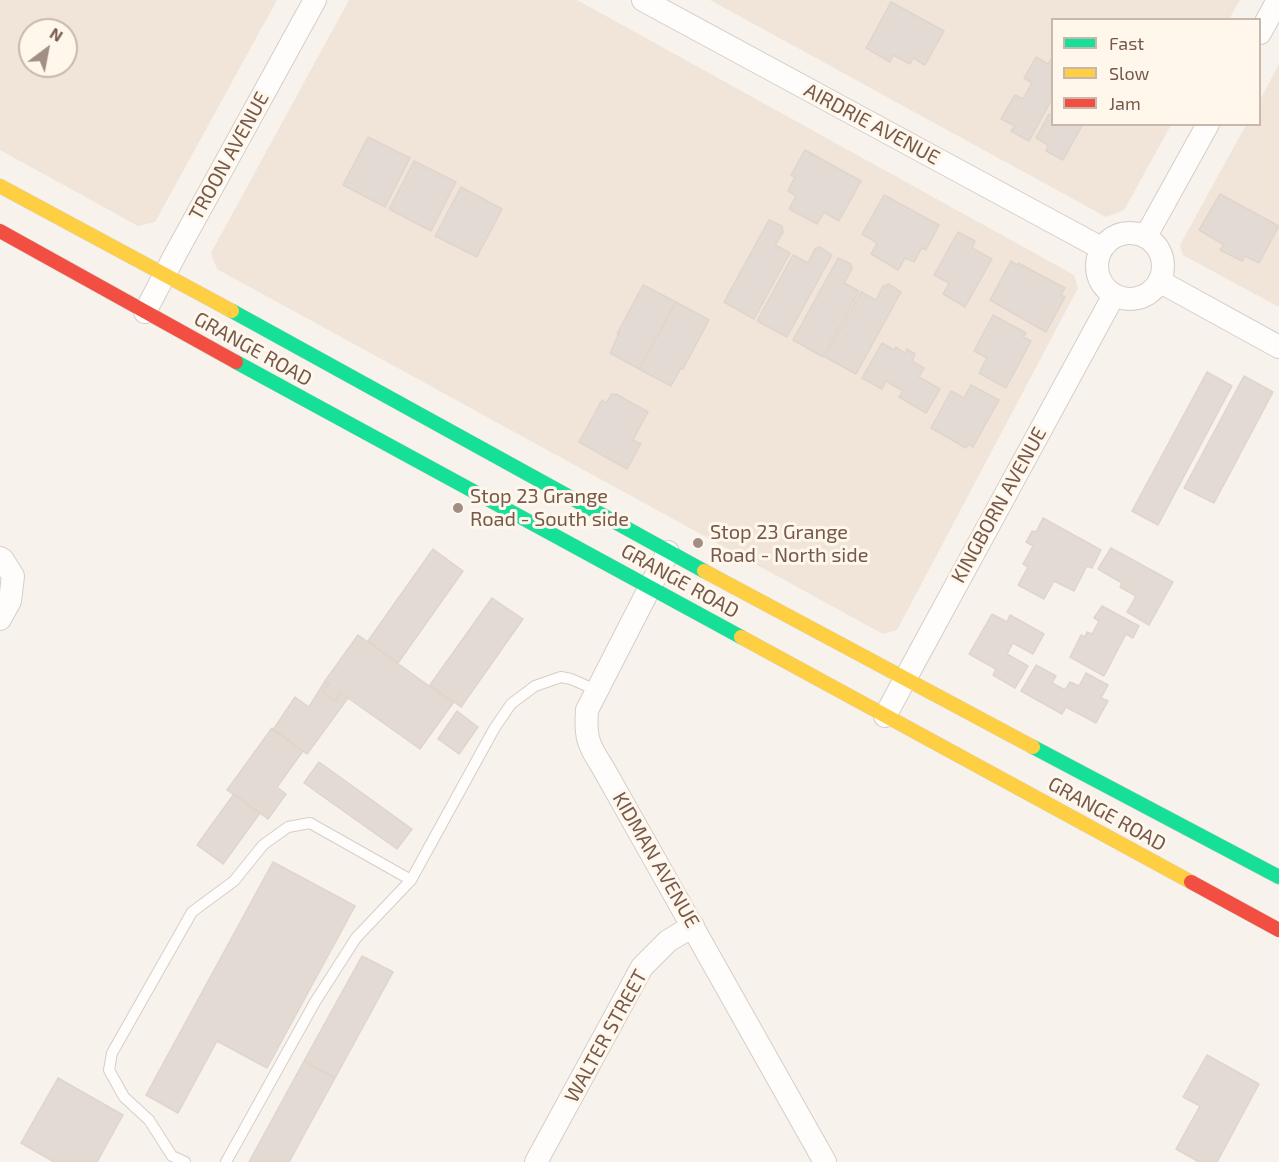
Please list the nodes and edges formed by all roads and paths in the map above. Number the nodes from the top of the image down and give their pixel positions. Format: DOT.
graph roads {
  1 [pos="315,0"];
  2 [pos="643,0"];
  3 [pos="1278,0"];
  4 [pos="1261,31"];
  5 [pos="1207,126"];
  6 [pos="0,186"];
  7 [pos="0,231"];
  8 [pos="1146,236"];
  9 [pos="1101,248"];
  10 [pos="166,274"];
  11 [pos="1159,281"];
  12 [pos="1114,295"];
  13 [pos="145,312"];
  14 [pos="1279,346"];
  15 [pos="668,552"];
  16 [pos="0,558"];
  17 [pos="650,587"];
  18 [pos="0,619"];
  19 [pos="906,680"];
  20 [pos="596,690"];
  21 [pos="885,716"];
  22 [pos="1279,877"];
  23 [pos="411,880"];
  24 [pos="693,926"];
  25 [pos="1279,930"];
  26 [pos="185,1162"];
  27 [pos="226,1162"];
  28 [pos="536,1162"];
  29 [pos="825,1162"];
  1 -- 10 [label="street, TROON AVENUE"];
  2 -- 9 [label="street, AIRDRIE AVENUE"];
  3 -- 4 [label="street"];
  5 -- 8 [label="street"];
  6 -- 10 [label="main road, GRANGE ROAD"];
  7 -- 13 [label="main road, GRANGE ROAD"];
  8 -- 9 [label="street"];
  8 -- 11 [label="street"];
  9 -- 12 [label="street"];
  10 -- 13 [label="street, TROON AVENUE"];
  10 -- 15 [label="main road, GRANGE ROAD"];
  11 -- 12 [label="street"];
  11 -- 14 [label="street"];
  12 -- 19 [label="street, KINGBORN AVENUE"];
  13 -- 17 [label="main road, GRANGE ROAD"];
  15 -- 17 [label="street, KIDMAN AVENUE"];
  15 -- 19 [label="main road, GRANGE ROAD"];
  16 -- 18 [label="street"];
  17 -- 20 [label="street, KIDMAN AVENUE"];
  17 -- 21 [label="main road, GRANGE ROAD"];
  19 -- 21 [label="street, KINGBORN AVENUE"];
  19 -- 22 [label="main road, GRANGE ROAD"];
  20 -- 23 [label="lane"];
  20 -- 24 [label="street, KIDMAN AVENUE"];
  21 -- 25 [label="main road, GRANGE ROAD"];
  23 -- 26 [label="lane"];
  23 -- 27 [label="lane"];
  24 -- 28 [label="street, WALTER STREET"];
  24 -- 29 [label="street, KIDMAN AVENUE"];
}
